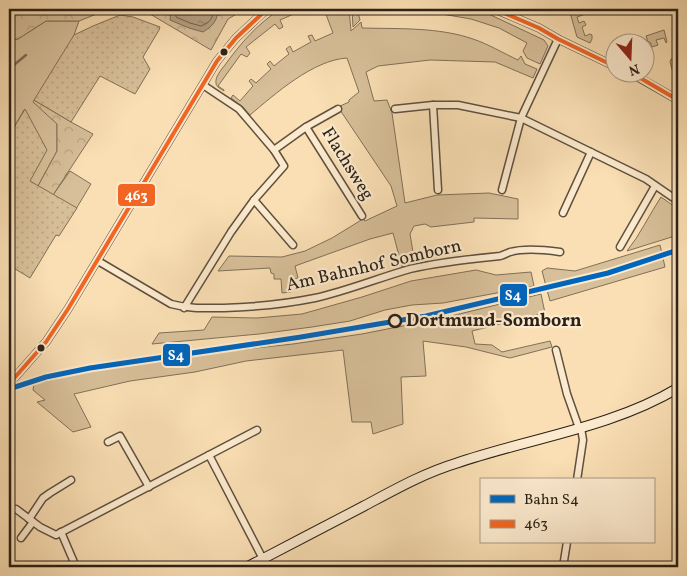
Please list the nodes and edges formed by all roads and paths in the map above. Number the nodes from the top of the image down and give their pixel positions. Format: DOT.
graph roads {
  1 [pos="267,9"];
  2 [pos="495,9"];
  3 [pos="558,39"];
  4 [pos="604,61"];
  5 [pos="646,82"];
  6 [pos="203,85"];
  7 [pos="678,100"];
  8 [pos="433,105"];
  9 [pos="338,108"];
  10 [pos="395,109"];
  11 [pos="521,118"];
  12 [pos="306,127"];
  13 [pos="274,150"];
  14 [pos="591,152"];
  15 [pos="655,186"];
  16 [pos="438,190"];
  17 [pos="502,190"];
  18 [pos="254,200"];
  19 [pos="678,201"];
  20 [pos="563,213"];
  21 [pos="362,216"];
  22 [pos="293,244"];
  23 [pos="620,247"];
  24 [pos="560,252"];
  25 [pos="98,261"];
  26 [pos="184,308"];
  27 [pos="556,350"];
  28 [pos="9,384"];
  29 [pos="678,388"];
  30 [pos="580,428"];
  31 [pos="257,430"];
  32 [pos="108,442"];
  33 [pos="208,455"];
  34 [pos="577,478"];
  35 [pos="71,480"];
  36 [pos="148,487"];
  37 [pos="16,509"];
  38 [pos="31,520"];
  39 [pos="61,532"];
  40 [pos="22,538"];
  41 [pos="567,544"];
  42 [pos="263,559"];
  43 [pos="76,567"];
  44 [pos="247,567"];
  45 [pos="563,567"];
  1 -- 6 [label="street"];
  2 -- 3 [label="street"];
  3 -- 4 [label="street"];
  3 -- 11 [label="street"];
  5 -- 7 [label="street"];
  6 -- 13 [label="street"];
  6 -- 25 [label="street"];
  8 -- 10 [label="street"];
  8 -- 11 [label="street"];
  8 -- 16 [label="street"];
  9 -- 12 [label="street, Flachsweg"];
  11 -- 14 [label="street"];
  11 -- 17 [label="street"];
  12 -- 13 [label="street, Flachsweg"];
  12 -- 21 [label="street, Flachsweg"];
  13 -- 18 [label="street"];
  14 -- 15 [label="street"];
  14 -- 20 [label="street"];
  15 -- 19 [label="street"];
  15 -- 23 [label="street"];
  18 -- 22 [label="street"];
  18 -- 26 [label="street"];
  24 -- 26 [label="street, Am Bahnhof Somborn"];
  25 -- 26 [label="street, Am Bahnhof Somborn"];
  25 -- 28 [label="street"];
  27 -- 30 [label="street"];
  29 -- 30 [label="main road"];
  30 -- 34 [label="street"];
  30 -- 42 [label="main road"];
  31 -- 33 [label="street"];
  32 -- 36 [label="street"];
  33 -- 36 [label="street"];
  33 -- 42 [label="street"];
  35 -- 38 [label="street"];
  36 -- 39 [label="street"];
  37 -- 38 [label="street"];
  38 -- 39 [label="street"];
  38 -- 40 [label="street"];
  39 -- 43 [label="street"];
  41 -- 45 [label="street"];
  42 -- 44 [label="main road"];
}
